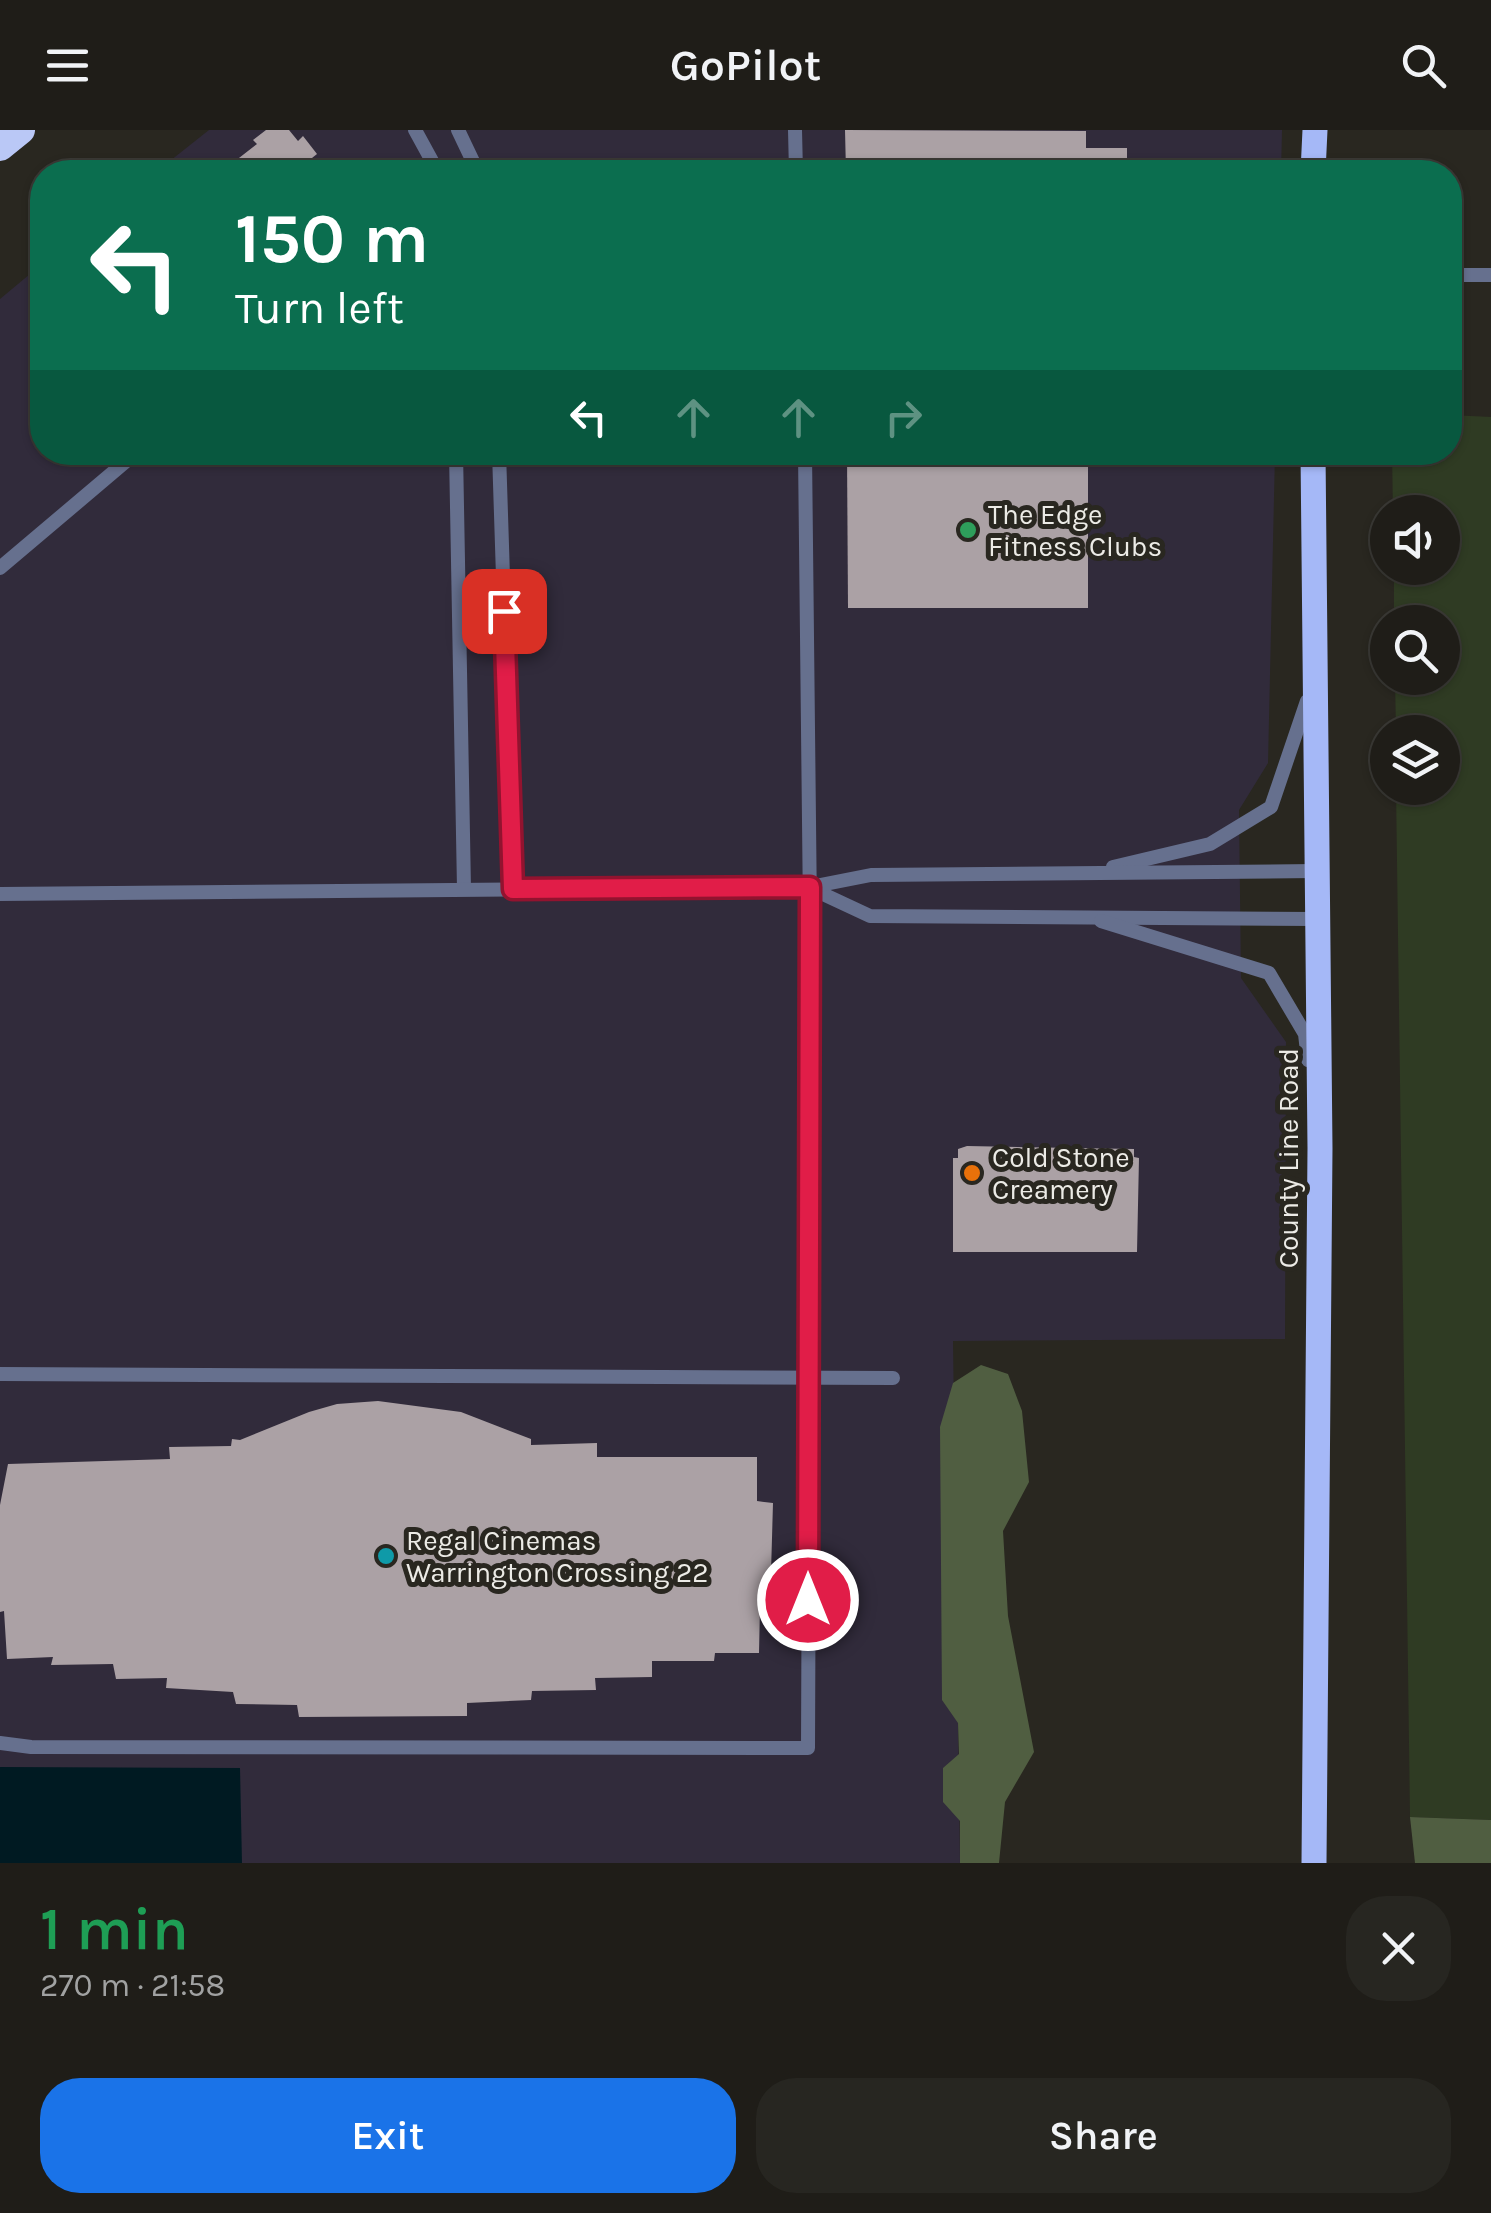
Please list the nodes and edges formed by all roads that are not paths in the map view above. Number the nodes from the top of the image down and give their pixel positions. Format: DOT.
graph roads {
  1 [pos="9,130"];
  2 [pos="21,130"];
  3 [pos="458,130"];
  4 [pos="794,130"];
  5 [pos="1315,130"];
  6 [pos="415,133"];
  7 [pos="0,147"];
  8 [pos="431,160"];
  9 [pos="472,160"];
  10 [pos="795,160"];
  11 [pos="1313,160"];
  12 [pos="1462,275"];
  13 [pos="1491,275"];
  14 [pos="123,465"];
  15 [pos="456,465"];
  16 [pos="500,465"];
  17 [pos="805,465"];
  18 [pos="1313,465"];
  19 [pos="0,568"];
  20 [pos="1315,671"];
  21 [pos="1316,872"];
  22 [pos="1089,873"];
  23 [pos="810,887"];
  24 [pos="464,889"];
  25 [pos="513,889"];
  26 [pos="0,894"];
  27 [pos="1086,916"];
  28 [pos="1315,919"];
  29 [pos="1320,1148"];
  30 [pos="0,1374"];
  31 [pos="809,1378"];
  32 [pos="893,1378"];
  33 [pos="0,1743"];
  34 [pos="1314,1863"];
  1 -- 7 [label="lane"];
  2 -- 7 [label="highway"];
  3 -- 9 [label="lane"];
  4 -- 10 [label="lane"];
  5 -- 11 [label="main road"];
  6 -- 8 [label="lane"];
  12 -- 13 [label="lane"];
  14 -- 19 [label="lane"];
  15 -- 24 [label="lane"];
  16 -- 25 [label="lane"];
  17 -- 23 [label="lane"];
  18 -- 20 [label="main road, County Line Road"];
  20 -- 21 [label="main road, County Line Road"];
  20 -- 22 [label="lane"];
  21 -- 22 [label="lane"];
  21 -- 28 [label="main road, County Line Road"];
  22 -- 23 [label="lane"];
  23 -- 25 [label="lane"];
  23 -- 27 [label="lane"];
  23 -- 31 [label="lane"];
  24 -- 25 [label="lane"];
  24 -- 26 [label="lane"];
  27 -- 28 [label="lane"];
  27 -- 29 [label="lane"];
  28 -- 29 [label="main road, County Line Road"];
  29 -- 34 [label="main road, County Line Road"];
  30 -- 31 [label="lane"];
  31 -- 32 [label="lane"];
  31 -- 33 [label="lane"];
}
